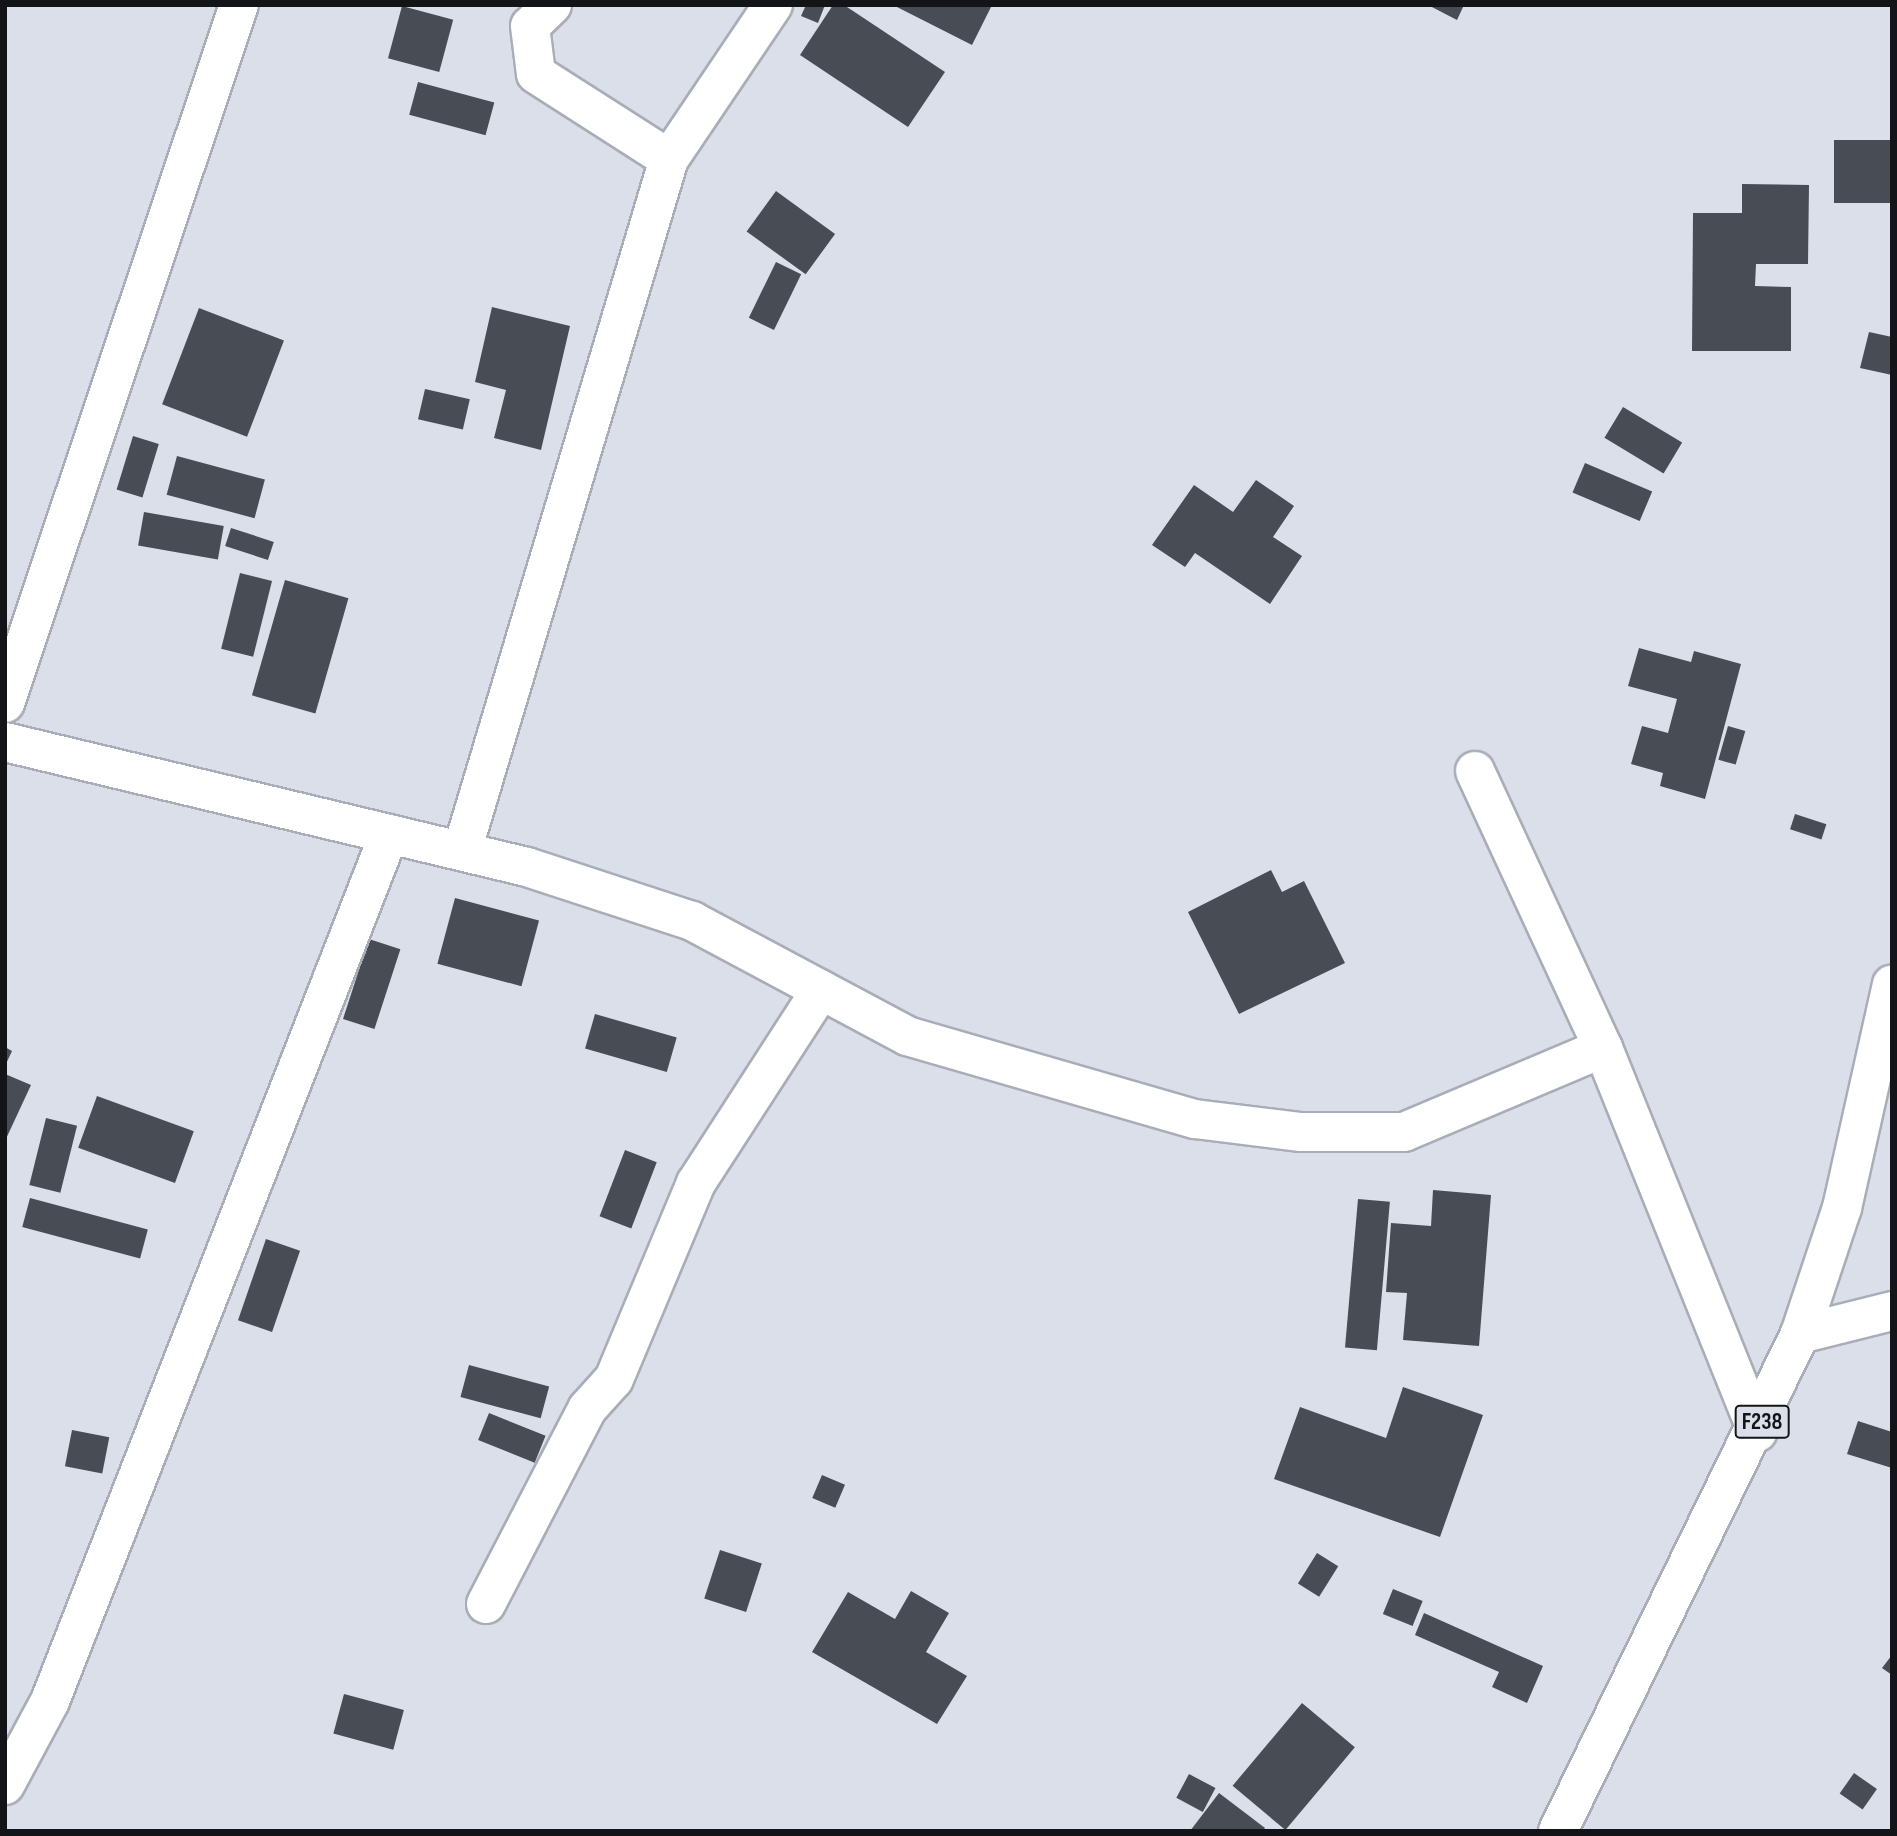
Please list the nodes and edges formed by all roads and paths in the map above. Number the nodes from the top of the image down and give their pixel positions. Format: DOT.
graph roads {
  1 [pos="239,5"];
  2 [pos="552,5"];
  3 [pos="773,5"];
  4 [pos="669,159"];
  5 [pos="5,703"];
  6 [pos="5,742"];
  7 [pos="1475,771"];
  8 [pos="389,834"];
  9 [pos="462,851"];
  10 [pos="1892,985"];
  11 [pos="821,990"];
  12 [pos="1603,1048"];
  13 [pos="1892,1311"];
  14 [pos="1800,1334"];
  15 [pos="1757,1432"];
  16 [pos="486,1604"];
  17 [pos="5,1785"];
  18 [pos="1558,1831"];
  1 -- 5 [label="street"];
  2 -- 4 [label="street"];
  3 -- 4 [label="street"];
  4 -- 9 [label="street"];
  6 -- 8 [label="street"];
  7 -- 12 [label="street"];
  8 -- 9 [label="street"];
  8 -- 17 [label="street"];
  9 -- 11 [label="street"];
  10 -- 14 [label="street, F238"];
  11 -- 12 [label="street"];
  11 -- 16 [label="street"];
  12 -- 15 [label="street"];
  13 -- 14 [label="street"];
  14 -- 15 [label="street, F238"];
  15 -- 18 [label="street, F238"];
}
